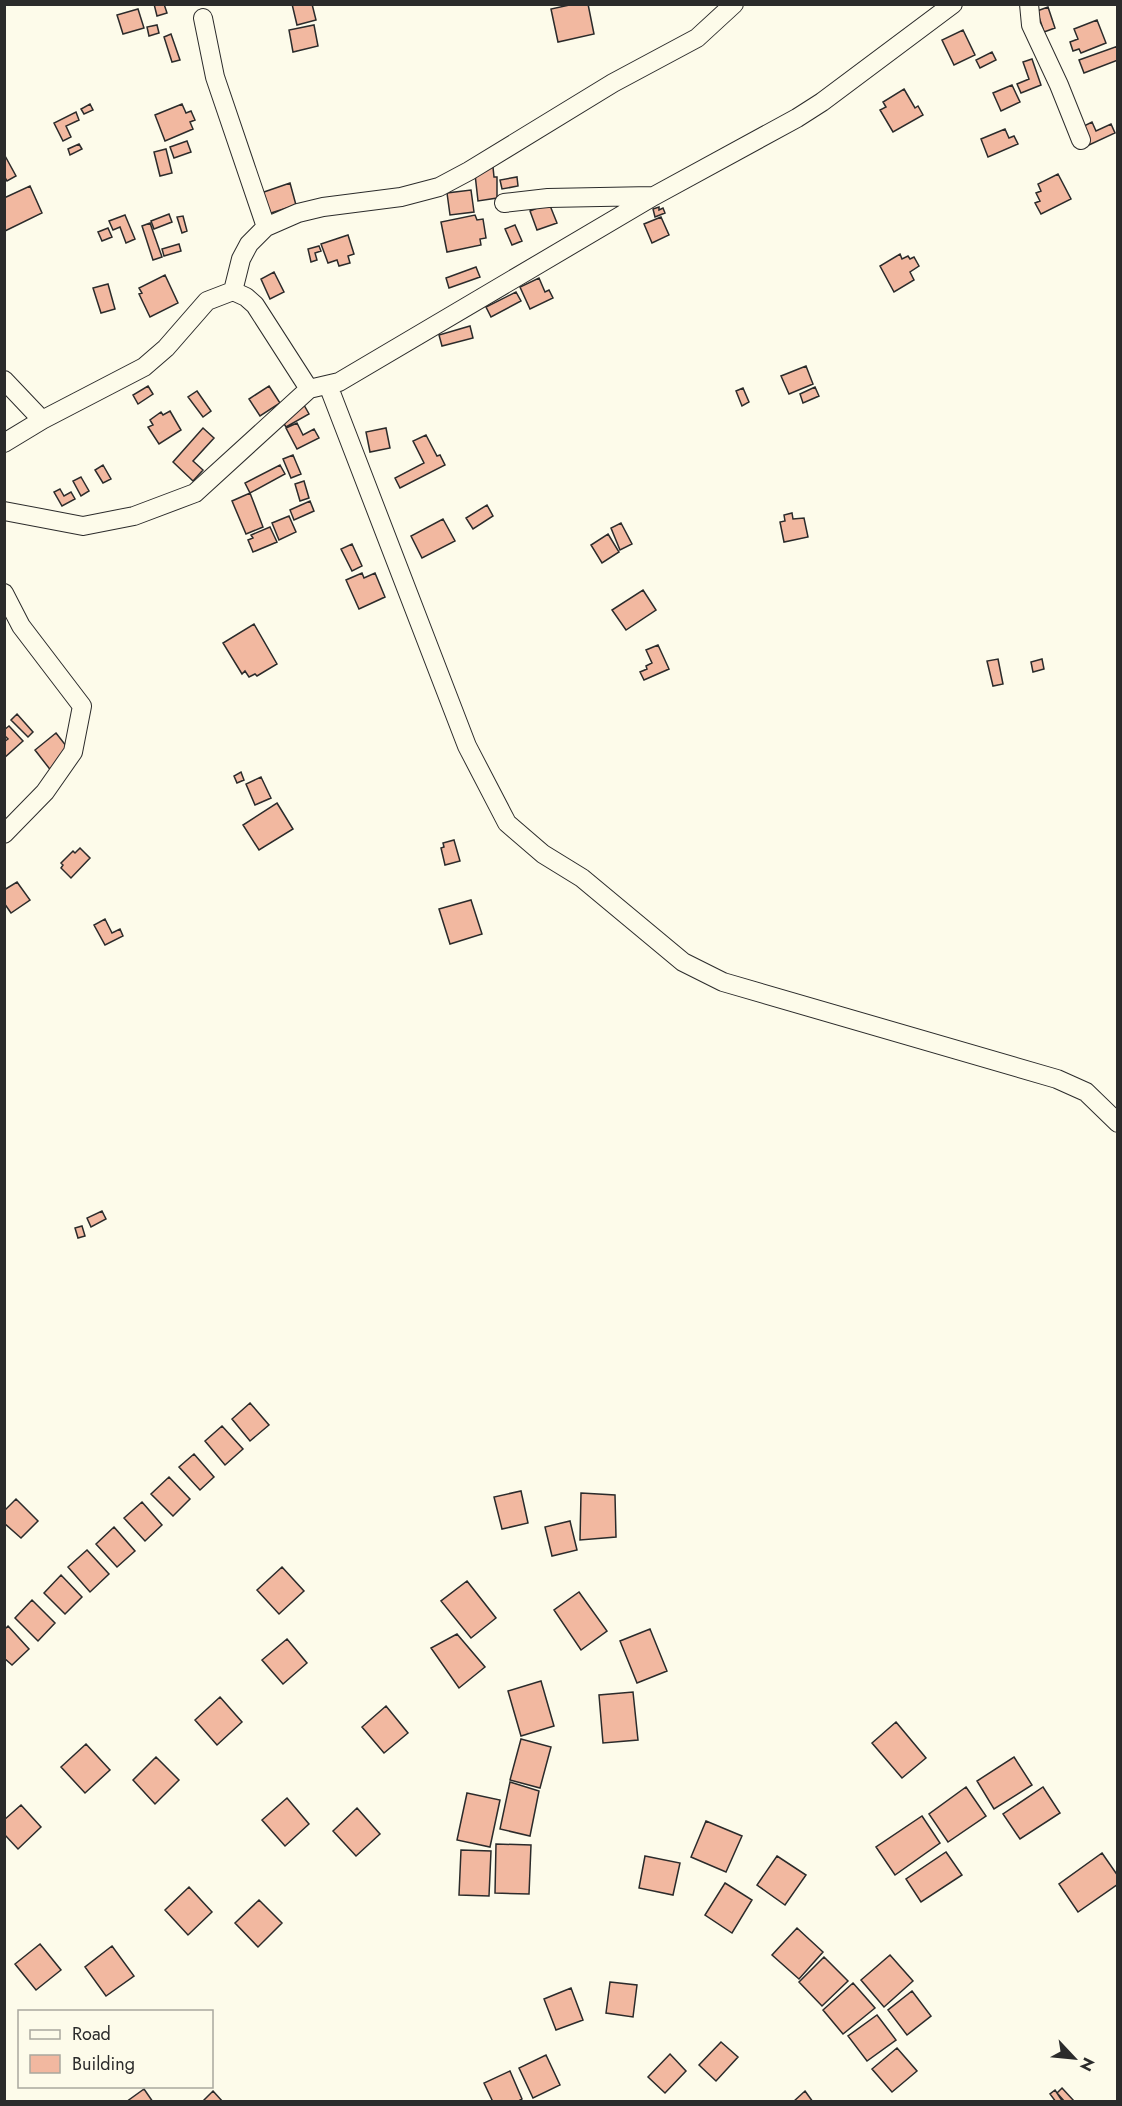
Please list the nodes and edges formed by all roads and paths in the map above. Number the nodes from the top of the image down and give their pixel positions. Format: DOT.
graph roads {
  1 [pos="734,4"];
  2 [pos="952,4"];
  3 [pos="1029,4"];
  4 [pos="203,18"];
  5 [pos="1082,140"];
  6 [pos="654,196"];
  7 [pos="504,203"];
  8 [pos="266,227"];
  9 [pos="233,291"];
  10 [pos="4,380"];
  11 [pos="328,385"];
  12 [pos="309,389"];
  13 [pos="42,420"];
  14 [pos="4,443"];
  15 [pos="4,511"];
  16 [pos="4,593"];
  17 [pos="4,834"];
  18 [pos="1118,1123"];
  1 -- 8 [label="street"];
  2 -- 6 [label="street"];
  3 -- 5 [label="street"];
  4 -- 8 [label="street"];
  6 -- 7 [label="street"];
  6 -- 11 [label="street"];
  8 -- 9 [label="street"];
  9 -- 12 [label="street"];
  9 -- 13 [label="street"];
  10 -- 13 [label="street"];
  11 -- 12 [label="street"];
  11 -- 18 [label="street"];
  12 -- 15 [label="street"];
  13 -- 14 [label="street"];
  16 -- 17 [label="street"];
}
